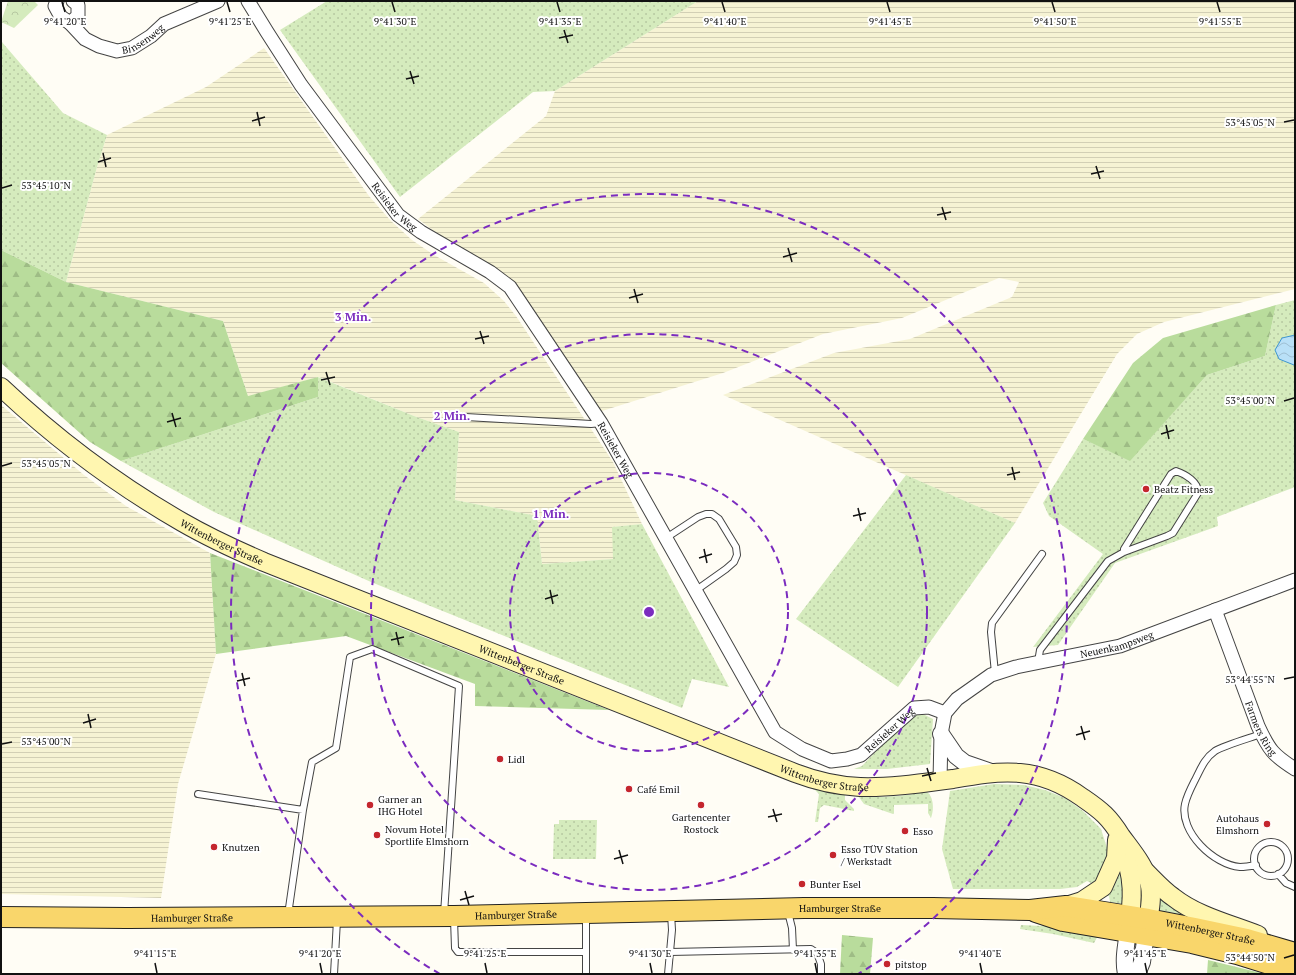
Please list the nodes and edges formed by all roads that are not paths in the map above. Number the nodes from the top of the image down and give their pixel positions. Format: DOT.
graph roads {
  1 [pos="57,1"];
  2 [pos="73,1"];
  3 [pos="218,1"];
  4 [pos="248,1"];
  5 [pos="70,23"];
  6 [pos="1,388"];
  7 [pos="448,416"];
  8 [pos="601,423"];
  9 [pos="666,538"];
  10 [pos="1124,552"];
  11 [pos="1042,554"];
  12 [pos="1295,580"];
  13 [pos="695,590"];
  14 [pos="1215,610"];
  15 [pos="1038,662"];
  16 [pos="995,673"];
  17 [pos="945,713"];
  18 [pos="940,734"];
  19 [pos="1261,734"];
  20 [pos="1295,769"];
  21 [pos="994,773"];
  22 [pos="940,781"];
  23 [pos="198,794"];
  24 [pos="1087,801"];
  25 [pos="303,810"];
  26 [pos="1117,840"];
  27 [pos="1256,865"];
  28 [pos="1145,871"];
  29 [pos="1278,874"];
  30 [pos="1295,887"];
  31 [pos="1066,906"];
  32 [pos="787,909"];
  33 [pos="1030,910"];
  34 [pos="671,911"];
  35 [pos="586,913"];
  36 [pos="288,916"];
  37 [pos="449,916"];
  38 [pos="1,917"];
  39 [pos="337,917"];
  40 [pos="1138,925"];
  41 [pos="793,950"];
  42 [pos="586,952"];
  43 [pos="670,952"];
  44 [pos="1295,952"];
  45 [pos="1295,972"];
  46 [pos="334,974"];
  47 [pos="586,974"];
  48 [pos="668,974"];
  49 [pos="820,974"];
  50 [pos="1126,974"];
  51 [pos="1137,974"];
  1 -- 5 [label="street, Binsenweg"];
  2 -- 5 [label="street"];
  3 -- 5 [label="street, Binsenweg"];
  4 -- 8 [label="street, Reisieker Weg"];
  6 -- 22 [label="main road, Wittenberger Straße"];
  7 -- 8 [label="lane"];
  8 -- 9 [label="street, Reisieker Weg"];
  9 -- 13 [label="street, Reisieker Weg"];
  9 -- 13 [label="lane"];
  10 -- 10 [label="lane"];
  10 -- 15 [label="lane"];
  11 -- 16 [label="lane"];
  12 -- 14 [label="street, Neuenkampsweg"];
  13 -- 17 [label="street, Reisieker Weg"];
  14 -- 15 [label="street, Neuenkampsweg"];
  14 -- 19 [label="street, Farmers Ring"];
  15 -- 16 [label="street, Neuenkampsweg"];
  16 -- 17 [label="street, Neuenkampsweg"];
  17 -- 18 [label="street"];
  18 -- 21 [label="street"];
  18 -- 22 [label="street"];
  19 -- 20 [label="street, Farmers Ring"];
  19 -- 27 [label="lane"];
  21 -- 22 [label="main road, Wittenberger Straße"];
  21 -- 24 [label="main road, Wittenberger Straße"];
  23 -- 25 [label="lane"];
  24 -- 26 [label="main road, Wittenberger Straße"];
  24 -- 28 [label="main road, Wittenberger Straße"];
  25 -- 36 [label="lane"];
  25 -- 37 [label="lane"];
  26 -- 31 [label="main road"];
  26 -- 40 [label="main road, Wittenberger Straße"];
  27 -- 29 [label="lane"];
  27 -- 29 [label="lane"];
  28 -- 40 [label="main road, Wittenberger Straße"];
  28 -- 44 [label="main road"];
  29 -- 30 [label="lane"];
  31 -- 33 [label="main road, Hamburger Straße"];
  31 -- 40 [label="main road, Hamburger Straße"];
  32 -- 33 [label="main road, Hamburger Straße"];
  32 -- 34 [label="main road, Hamburger Straße"];
  32 -- 41 [label="lane"];
  33 -- 40 [label="main road, Hamburger Straße"];
  34 -- 35 [label="main road, Hamburger Straße"];
  34 -- 43 [label="lane"];
  35 -- 37 [label="main road, Hamburger Straße"];
  35 -- 42 [label="lane"];
  36 -- 38 [label="main road, Hamburger Straße"];
  36 -- 39 [label="main road, Hamburger Straße"];
  37 -- 39 [label="main road, Hamburger Straße"];
  37 -- 42 [label="lane"];
  39 -- 46 [label="lane"];
  40 -- 44 [label="main road, Wittenberger Straße"];
  40 -- 45 [label="main road, Wittenberger Straße"];
  40 -- 50 [label="street"];
  40 -- 51 [label="street"];
  41 -- 43 [label="lane"];
  41 -- 49 [label="lane"];
  42 -- 47 [label="lane"];
  43 -- 48 [label="lane"];
}
